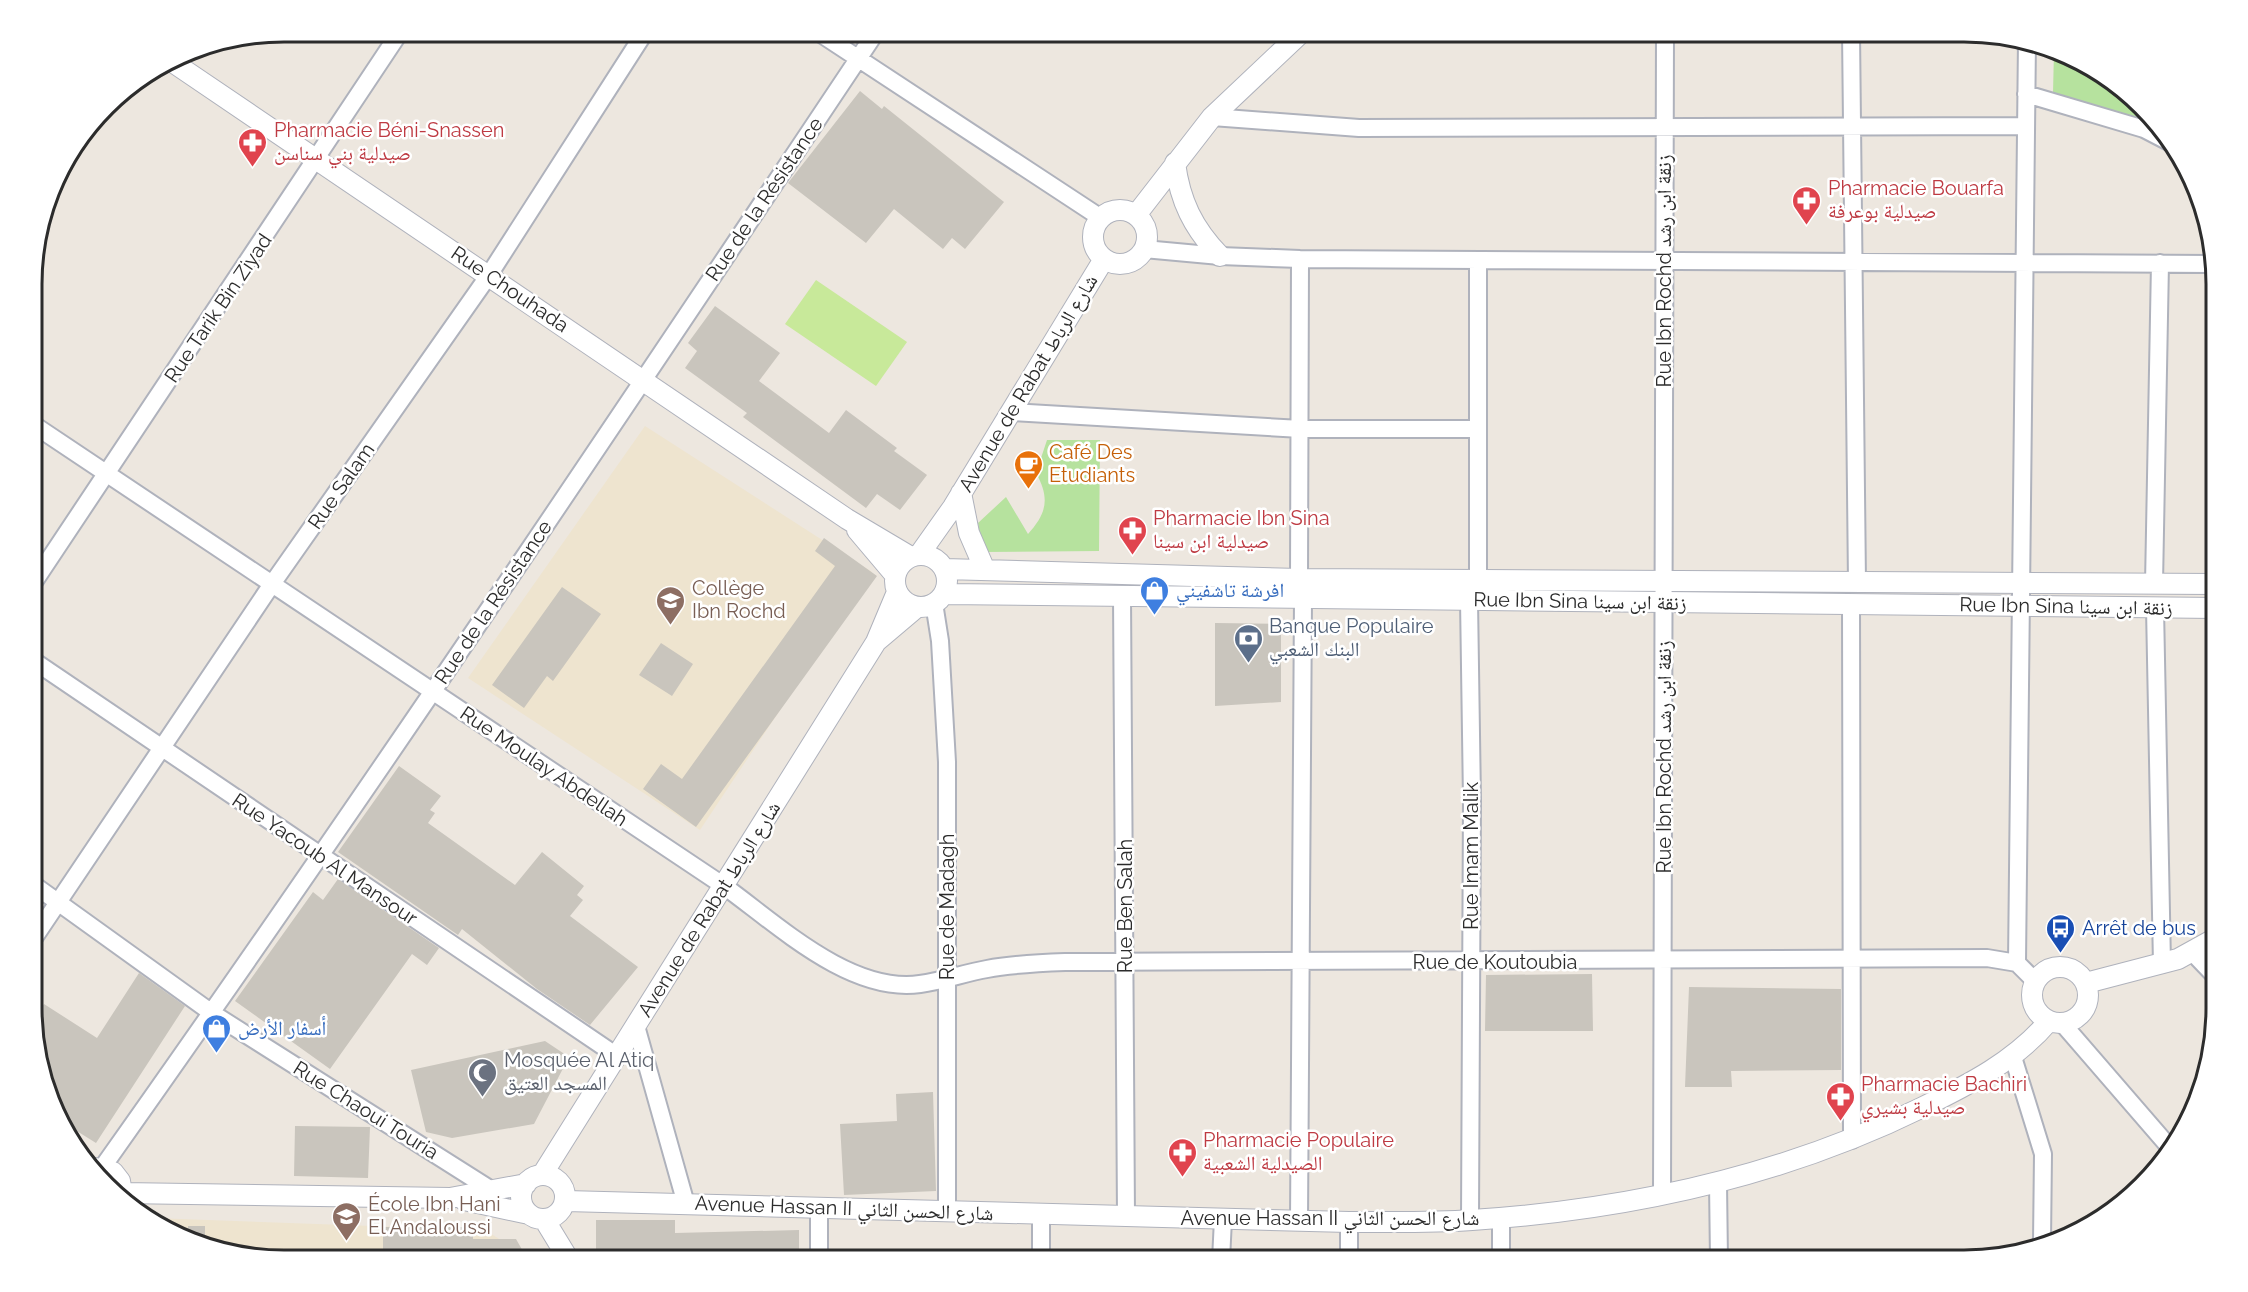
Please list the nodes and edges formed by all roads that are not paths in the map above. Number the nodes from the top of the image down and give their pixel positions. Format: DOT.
graph roads {
  1 [pos="393,42"];
  2 [pos="639,42"];
  3 [pos="834,42"];
  4 [pos="869,42"];
  5 [pos="1291,42"];
  6 [pos="1665,42"];
  7 [pos="1851,42"];
  8 [pos="2027,50"];
  9 [pos="858,58"];
  10 [pos="179,66"];
  11 [pos="2026,94"];
  12 [pos="1212,117"];
  13 [pos="1664,126"];
  14 [pos="2026,126"];
  15 [pos="1852,128"];
  16 [pos="2153,133"];
  17 [pos="317,159"];
  18 [pos="1175,163"];
  19 [pos="1136,215"];
  20 [pos="1101,218"];
  21 [pos="1144,249"];
  22 [pos="1220,256"];
  23 [pos="1104,259"];
  24 [pos="1300,259"];
  25 [pos="1478,260"];
  26 [pos="1664,261"];
  27 [pos="1853,262"];
  28 [pos="2024,262"];
  29 [pos="2160,263"];
  30 [pos="2205,264"];
  31 [pos="489,275"];
  32 [pos="644,379"];
  33 [pos="1010,412"];
  34 [pos="1301,429"];
  35 [pos="1478,429"];
  36 [pos="42,430"];
  37 [pos="108,474"];
  38 [pos="957,500"];
  39 [pos="847,519"];
  40 [pos="915,556"];
  41 [pos="942,566"];
  42 [pos="42,570"];
  43 [pos="985,570"];
  44 [pos="1478,580"];
  45 [pos="1664,581"];
  46 [pos="1857,582"];
  47 [pos="272,584"];
  48 [pos="896,584"];
  49 [pos="2021,584"];
  50 [pos="2154,584"];
  51 [pos="2206,584"];
  52 [pos="1301,588"];
  53 [pos="1122,596"];
  54 [pos="1469,600"];
  55 [pos="932,601"];
  56 [pos="1664,602"];
  57 [pos="1851,604"];
  58 [pos="2021,606"];
  59 [pos="2154,608"];
  60 [pos="2206,608"];
  61 [pos="876,642"];
  62 [pos="42,666"];
  63 [pos="432,691"];
  64 [pos="162,748"];
  65 [pos="320,855"];
  66 [pos="724,886"];
  67 [pos="42,890"];
  68 [pos="59,901"];
  69 [pos="42,926"];
  70 [pos="2206,945"];
  71 [pos="2193,953"];
  72 [pos="1851,959"];
  73 [pos="1300,961"];
  74 [pos="1663,961"];
  75 [pos="1125,962"];
  76 [pos="1471,962"];
  77 [pos="2018,963"];
  78 [pos="2162,964"];
  79 [pos="2206,967"];
  80 [pos="948,978"];
  81 [pos="2035,981"];
  82 [pos="2086,982"];
  83 [pos="212,1013"];
  84 [pos="2056,1022"];
  85 [pos="636,1026"];
  86 [pos="617,1056"];
  87 [pos="2013,1057"];
  88 [pos="1852,1140"];
  89 [pos="2165,1143"];
  90 [pos="100,1166"];
  91 [pos="105,1171"];
  92 [pos="534,1180"];
  93 [pos="1718,1183"];
  94 [pos="120,1186"];
  95 [pos="493,1191"];
  96 [pos="128,1193"];
  97 [pos="1662,1195"];
  98 [pos="450,1198"];
  99 [pos="566,1201"];
  100 [pos="686,1204"];
  101 [pos="819,1208"];
  102 [pos="947,1211"];
  103 [pos="1041,1214"];
  104 [pos="1126,1216"];
  105 [pos="536,1217"];
  106 [pos="1501,1218"];
  107 [pos="1223,1219"];
  108 [pos="1299,1221"];
  109 [pos="1470,1221"];
  110 [pos="1349,1222"];
  111 [pos="2042,1237"];
  112 [pos="561,1250"];
  113 [pos="819,1250"];
  114 [pos="1041,1250"];
  115 [pos="1221,1250"];
  116 [pos="1349,1250"];
  117 [pos="1501,1250"];
  118 [pos="1719,1250"];
  1 -- 17 [label="street, Rue Tarik Bin Ziyad"];
  2 -- 31 [label="street, Rue Salam"];
  3 -- 9 [label="street"];
  4 -- 9 [label="street, Rue de la Résistance"];
  5 -- 12 [label="street"];
  6 -- 13 [label="street, Rue Ibn Rochd زنقة ابن رشد"];
  7 -- 15 [label="street"];
  8 -- 11 [label="street"];
  9 -- 20 [label="street"];
  9 -- 32 [label="street, Rue de la Résistance"];
  10 -- 17 [label="street, Rue Chouhada"];
  11 -- 14 [label="street"];
  11 -- 16 [label="street"];
  12 -- 13 [label="street"];
  12 -- 18 [label="street"];
  13 -- 15 [label="street"];
  13 -- 26 [label="street, Rue Ibn Rochd زنقة ابن رشد"];
  14 -- 15 [label="street"];
  14 -- 28 [label="street"];
  15 -- 27 [label="street"];
  17 -- 31 [label="street, Rue Chouhada"];
  17 -- 37 [label="street, Rue Tarik Bin Ziyad"];
  18 -- 19 [label="street"];
  18 -- 22 [label="street"];
  19 -- 20 [label="street"];
  19 -- 21 [label="street"];
  20 -- 23 [label="street"];
  21 -- 22 [label="street"];
  21 -- 23 [label="street"];
  22 -- 24 [label="street"];
  23 -- 33 [label="street, Avenue de Rabat شارع الرباط"];
  24 -- 25 [label="street"];
  24 -- 34 [label="street"];
  25 -- 26 [label="street"];
  25 -- 35 [label="street"];
  26 -- 27 [label="street"];
  26 -- 45 [label="street, Rue Ibn Rochd زنقة ابن رشد"];
  27 -- 28 [label="street"];
  27 -- 46 [label="street"];
  28 -- 29 [label="street"];
  28 -- 49 [label="street"];
  29 -- 30 [label="street"];
  29 -- 50 [label="street"];
  31 -- 32 [label="street, Rue Chouhada"];
  31 -- 47 [label="street, Rue Salam"];
  32 -- 39 [label="street, Rue Chouhada"];
  32 -- 63 [label="street, Rue de la Résistance"];
  33 -- 34 [label="street"];
  33 -- 38 [label="street, Avenue de Rabat شارع الرباط"];
  34 -- 35 [label="street"];
  34 -- 52 [label="street"];
  35 -- 44 [label="street"];
  36 -- 37 [label="street, Rue Moulay Abdellah"];
  37 -- 42 [label="street, Rue Tarik Bin Ziyad"];
  37 -- 47 [label="street, Rue Moulay Abdellah"];
  38 -- 40 [label="street, Avenue de Rabat شارع الرباط"];
  38 -- 41 [label="street, Avenue de Rabat شارع الرباط"];
  38 -- 43 [label="street"];
  39 -- 40 [label="street, Rue Chouhada"];
  39 -- 48 [label="street, Rue Chouhada"];
  40 -- 41 [label="street"];
  40 -- 48 [label="street"];
  41 -- 43 [label="street, Rue Ibn Sina زنقة ابن سينا"];
  41 -- 55 [label="street"];
  43 -- 52 [label="street, Rue Ibn Sina زنقة ابن سينا"];
  44 -- 45 [label="street, Rue Ibn Sina زنقة ابن سينا"];
  44 -- 52 [label="street, Rue Ibn Sina زنقة ابن سينا"];
  45 -- 46 [label="street, Rue Ibn Sina زنقة ابن سينا"];
  45 -- 56 [label="street, Rue Ibn Rochd زنقة ابن رشد"];
  46 -- 49 [label="street, Rue Ibn Sina زنقة ابن سينا"];
  47 -- 63 [label="street, Rue Moulay Abdellah"];
  47 -- 64 [label="street, Rue Salam"];
  48 -- 55 [label="street"];
  48 -- 61 [label="street, Avenue de Rabat شارع الرباط"];
  49 -- 50 [label="street, Rue Ibn Sina زنقة ابن سينا"];
  49 -- 58 [label="street"];
  50 -- 51 [label="street, Rue Ibn Sina زنقة ابن سينا"];
  52 -- 53 [label="street, Rue Ibn Sina زنقة ابن سينا"];
  52 -- 54 [label="street, Rue Ibn Sina زنقة ابن سينا"];
  52 -- 73 [label="street"];
  53 -- 55 [label="street, Rue Ibn Sina زنقة ابن سينا"];
  53 -- 75 [label="street, Rue Ben Salah"];
  54 -- 56 [label="street, Rue Ibn Sina زنقة ابن سينا"];
  54 -- 76 [label="street, Rue Imam Malik"];
  55 -- 61 [label="street, Avenue de Rabat شارع الرباط"];
  55 -- 80 [label="street, Rue de Madagh"];
  56 -- 57 [label="street, Rue Ibn Sina زنقة ابن سينا"];
  56 -- 74 [label="street, Rue Ibn Rochd زنقة ابن رشد"];
  57 -- 58 [label="street, Rue Ibn Sina زنقة ابن سينا"];
  57 -- 72 [label="street"];
  58 -- 59 [label="street, Rue Ibn Sina زنقة ابن سينا"];
  58 -- 77 [label="street"];
  59 -- 60 [label="street, Rue Ibn Sina زنقة ابن سينا"];
  59 -- 78 [label="street"];
  61 -- 66 [label="street, Avenue de Rabat شارع الرباط"];
  62 -- 64 [label="street, Rue Yacoub Al Mansour"];
  63 -- 65 [label="street, Rue de la Résistance"];
  63 -- 66 [label="street, Rue Moulay Abdellah"];
  64 -- 65 [label="street, Rue Yacoub Al Mansour"];
  64 -- 68 [label="street, Rue Salam"];
  65 -- 83 [label="street, Rue de la Résistance"];
  65 -- 86 [label="street, Rue Yacoub Al Mansour"];
  66 -- 80 [label="street, Rue Moulay Abdellah"];
  66 -- 85 [label="street, Avenue de Rabat شارع الرباط"];
  67 -- 68 [label="street, Rue Chaoui Touria"];
  68 -- 69 [label="street, Rue Salam"];
  68 -- 83 [label="street, Rue Chaoui Touria"];
  70 -- 71 [label="street"];
  71 -- 78 [label="street"];
  71 -- 79 [label="street"];
  72 -- 74 [label="street, Rue de Koutoubia"];
  72 -- 77 [label="street, Rue de Koutoubia"];
  72 -- 88 [label="street"];
  73 -- 75 [label="street, Rue de Koutoubia"];
  73 -- 76 [label="street, Rue de Koutoubia"];
  73 -- 108 [label="street"];
  74 -- 76 [label="street, Rue de Koutoubia"];
  74 -- 97 [label="street, Rue Ibn Rochd زنقة ابن رشد"];
  75 -- 80 [label="street, Rue de Koutoubia"];
  75 -- 104 [label="street, Rue Ben Salah"];
  76 -- 109 [label="street, Rue Imam Malik"];
  77 -- 81 [label="street"];
  78 -- 82 [label="street"];
  80 -- 102 [label="street, Rue de Madagh"];
  81 -- 82 [label="street"];
  81 -- 84 [label="street"];
  82 -- 84 [label="street"];
  83 -- 90 [label="street, Rue de la Résistance"];
  83 -- 95 [label="street, Rue Chaoui Touria"];
  84 -- 87 [label="street, Avenue Hassan II شارع الحسن الثاني"];
  84 -- 89 [label="street"];
  85 -- 86 [label="street, Avenue de Rabat شارع الرباط"];
  85 -- 100 [label="street"];
  86 -- 92 [label="street, Avenue de Rabat شارع الرباط"];
  87 -- 88 [label="street, Avenue Hassan II شارع الحسن الثاني"];
  87 -- 111 [label="street"];
  88 -- 93 [label="street, Avenue Hassan II شارع الحسن الثاني"];
  91 -- 94 [label="street"];
  92 -- 95 [label="street"];
  92 -- 99 [label="street"];
  92 -- 105 [label="street"];
  93 -- 97 [label="street, Avenue Hassan II شارع الحسن الثاني"];
  93 -- 118 [label="street"];
  95 -- 98 [label="street"];
  96 -- 98 [label="street"];
  97 -- 106 [label="street, Avenue Hassan II شارع الحسن الثاني"];
  98 -- 105 [label="street"];
  99 -- 100 [label="street, Avenue Hassan II شارع الحسن الثاني"];
  99 -- 105 [label="street"];
  100 -- 101 [label="street, Avenue Hassan II شارع الحسن الثاني"];
  101 -- 102 [label="street, Avenue Hassan II شارع الحسن الثاني"];
  101 -- 113 [label="street"];
  102 -- 103 [label="street, Avenue Hassan II شارع الحسن الثاني"];
  103 -- 104 [label="street, Avenue Hassan II شارع الحسن الثاني"];
  103 -- 114 [label="street"];
  104 -- 107 [label="street, Avenue Hassan II شارع الحسن الثاني"];
  105 -- 112 [label="street"];
  106 -- 109 [label="street, Avenue Hassan II شارع الحسن الثاني"];
  106 -- 117 [label="street"];
  107 -- 108 [label="street, Avenue Hassan II شارع الحسن الثاني"];
  107 -- 115 [label="street"];
  108 -- 110 [label="street, Avenue Hassan II شارع الحسن الثاني"];
  109 -- 110 [label="street, Avenue Hassan II شارع الحسن الثاني"];
  110 -- 116 [label="street"];
}
